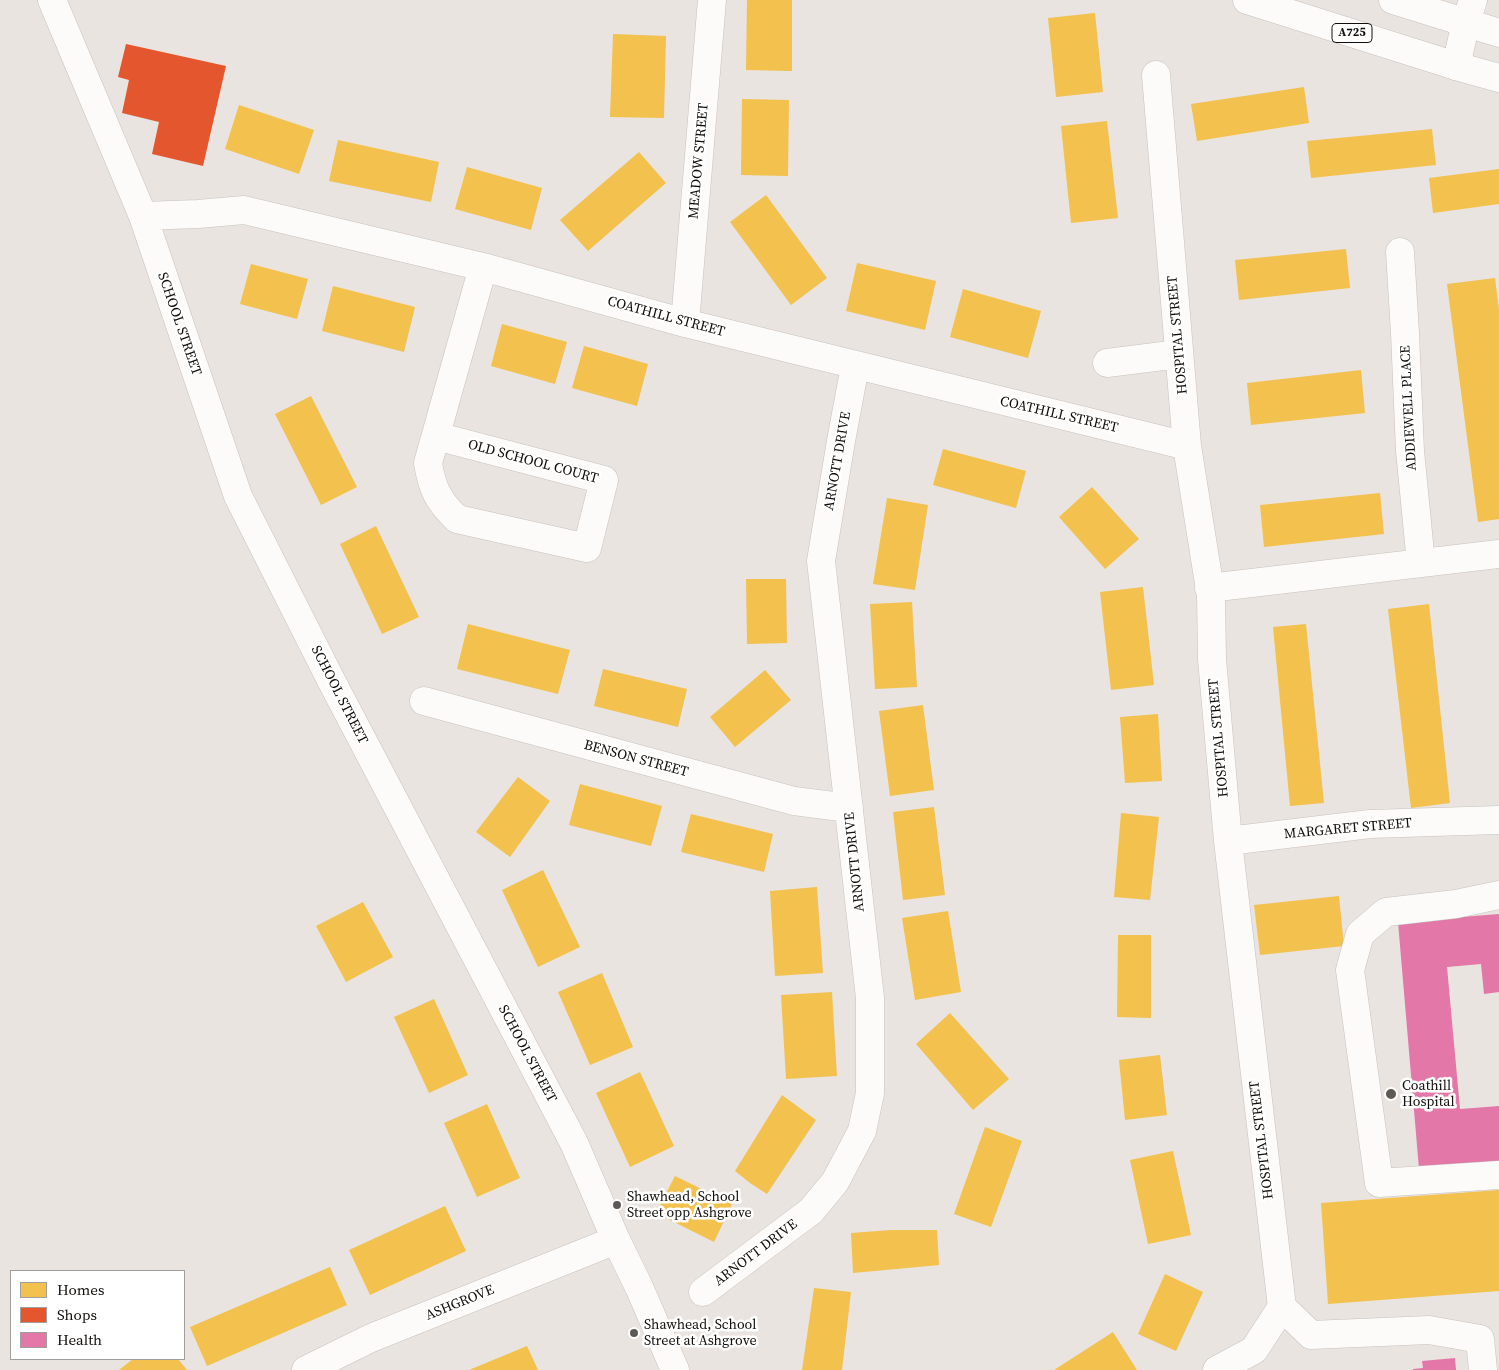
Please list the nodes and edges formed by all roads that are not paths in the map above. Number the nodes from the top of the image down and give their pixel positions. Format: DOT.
graph roads {
  1 [pos="52,0"];
  2 [pos="712,0"];
  3 [pos="1247,0"];
  4 [pos="1393,0"];
  5 [pos="1470,11"];
  6 [pos="1499,33"];
  7 [pos="1456,66"];
  8 [pos="1156,75"];
  9 [pos="1499,78"];
  10 [pos="143,216"];
  11 [pos="1400,252"];
  12 [pos="483,267"];
  13 [pos="685,323"];
  14 [pos="1179,354"];
  15 [pos="1107,363"];
  16 [pos="855,366"];
  17 [pos="436,436"];
  18 [pos="1187,446"];
  19 [pos="1499,554"];
  20 [pos="1421,563"];
  21 [pos="1209,588"];
  22 [pos="424,701"];
  23 [pos="849,808"];
  24 [pos="1499,820"];
  25 [pos="1228,841"];
  26 [pos="1499,895"];
  27 [pos="1499,1175"];
  28 [pos="616,1240"];
  29 [pos="703,1292"];
  30 [pos="1282,1307"];
  31 [pos="1489,1338"];
  32 [pos="306,1370"];
  33 [pos="675,1370"];
  34 [pos="1217,1370"];
  35 [pos="1483,1370"];
  1 -- 10 [label="street, SCHOOL STREET"];
  2 -- 13 [label="street, MEADOW STREET"];
  3 -- 7 [label="street, A725"];
  4 -- 5 [label="street"];
  5 -- 6 [label="street"];
  5 -- 7 [label="street"];
  7 -- 9 [label="street, A725"];
  8 -- 14 [label="street, HOSPITAL STREET"];
  10 -- 12 [label="street, COATHILL STREET"];
  10 -- 28 [label="street, SCHOOL STREET"];
  11 -- 20 [label="street, ADDIEWELL PLACE"];
  12 -- 13 [label="street, COATHILL STREET"];
  12 -- 17 [label="street, OLD SCHOOL COURT"];
  13 -- 16 [label="street, COATHILL STREET"];
  14 -- 15 [label="street"];
  14 -- 18 [label="street, HOSPITAL STREET"];
  16 -- 18 [label="street, COATHILL STREET"];
  16 -- 23 [label="street, ARNOTT DRIVE"];
  17 -- 17 [label="street, OLD SCHOOL COURT"];
  18 -- 21 [label="street, HOSPITAL STREET"];
  19 -- 20 [label="street"];
  20 -- 21 [label="street"];
  21 -- 25 [label="street, HOSPITAL STREET"];
  22 -- 23 [label="street, BENSON STREET"];
  23 -- 29 [label="street, ARNOTT DRIVE"];
  24 -- 25 [label="street, MARGARET STREET"];
  25 -- 30 [label="street, HOSPITAL STREET"];
  26 -- 27 [label="street"];
  28 -- 32 [label="street, ASHGROVE"];
  28 -- 33 [label="street, SCHOOL STREET"];
  30 -- 31 [label="street"];
  30 -- 34 [label="street"];
  31 -- 35 [label="street"];
}
